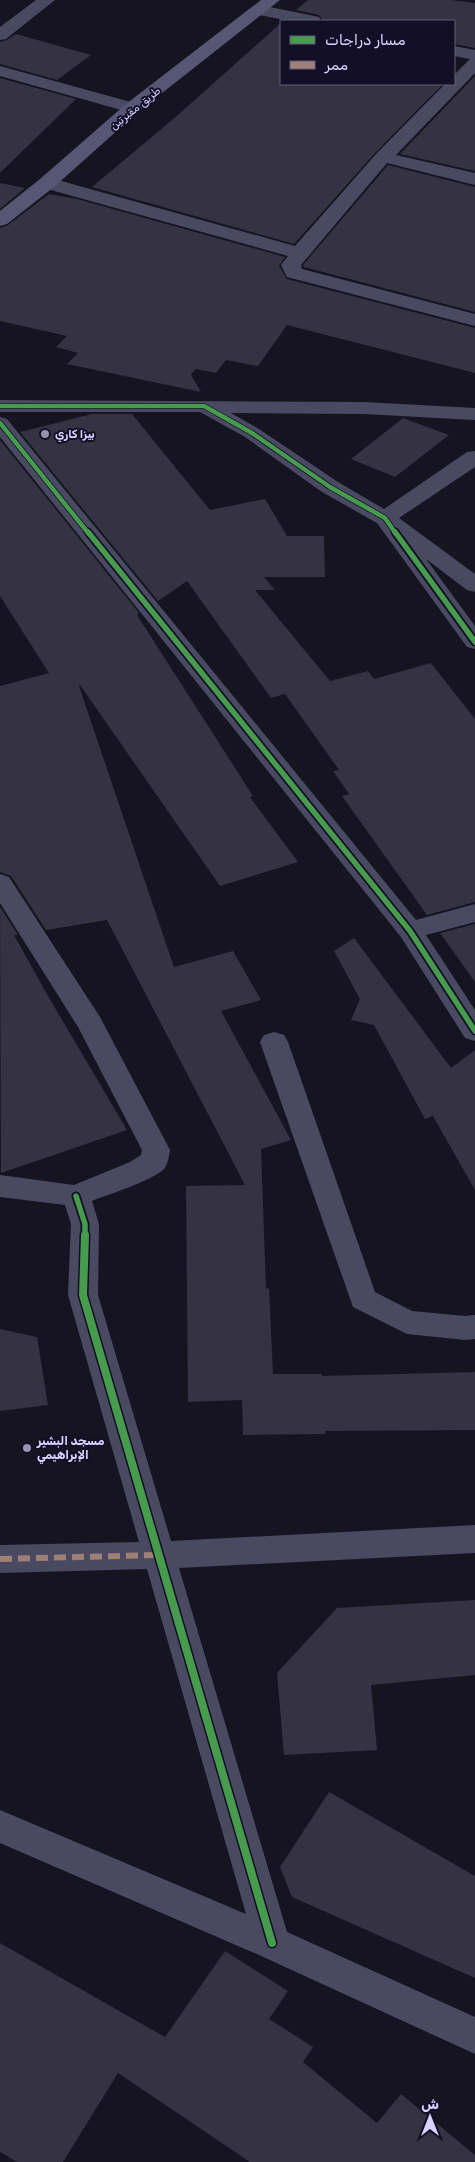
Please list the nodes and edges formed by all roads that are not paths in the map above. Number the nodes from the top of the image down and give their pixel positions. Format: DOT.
graph roads {
  1 [pos="47,0"];
  2 [pos="266,5"];
  3 [pos="311,20"];
  4 [pos="0,35"];
  5 [pos="455,51"];
  6 [pos="475,55"];
  7 [pos="475,63"];
  8 [pos="0,70"];
  9 [pos="455,83"];
  10 [pos="453,85"];
  11 [pos="132,108"];
  12 [pos="382,157"];
  13 [pos="475,179"];
  14 [pos="47,182"];
  15 [pos="0,220"];
  16 [pos="299,253"];
  17 [pos="475,320"];
  18 [pos="0,406"];
  19 [pos="204,406"];
  20 [pos="475,414"];
  21 [pos="0,423"];
  22 [pos="475,458"];
  23 [pos="385,518"];
  24 [pos="475,585"];
  25 [pos="475,642"];
  26 [pos="0,883"];
  27 [pos="475,913"];
  28 [pos="410,931"];
  29 [pos="475,1031"];
  30 [pos="274,1042"];
  31 [pos="0,1186"];
  32 [pos="76,1196"];
  33 [pos="475,1327"];
  34 [pos="475,1539"];
  35 [pos="157,1555"];
  36 [pos="0,1559"];
  37 [pos="0,1826"];
  38 [pos="272,1944"];
  39 [pos="475,2036"];
  1 -- 4 [label="street"];
  2 -- 3 [label="street"];
  2 -- 11 [label="street, طريق مقبرتين"];
  5 -- 6 [label="street"];
  7 -- 9 [label="street"];
  8 -- 11 [label="street"];
  10 -- 12 [label="street"];
  11 -- 14 [label="street, طريق مقبرتين"];
  12 -- 13 [label="street"];
  12 -- 16 [label="street"];
  14 -- 15 [label="street, طريق مقبرتين"];
  14 -- 16 [label="street"];
  16 -- 17 [label="street"];
  18 -- 19 [label="street"];
  19 -- 20 [label="street"];
  19 -- 23 [label="street"];
  21 -- 28 [label="street"];
  22 -- 23 [label="street"];
  23 -- 24 [label="street"];
  23 -- 25 [label="street"];
  26 -- 32 [label="street"];
  27 -- 28 [label="street"];
  28 -- 29 [label="street"];
  30 -- 33 [label="street"];
  31 -- 32 [label="street"];
  32 -- 35 [label="street"];
  34 -- 35 [label="street"];
  35 -- 36 [label="street"];
  35 -- 38 [label="street"];
  37 -- 38 [label="street"];
  38 -- 39 [label="street"];
}
